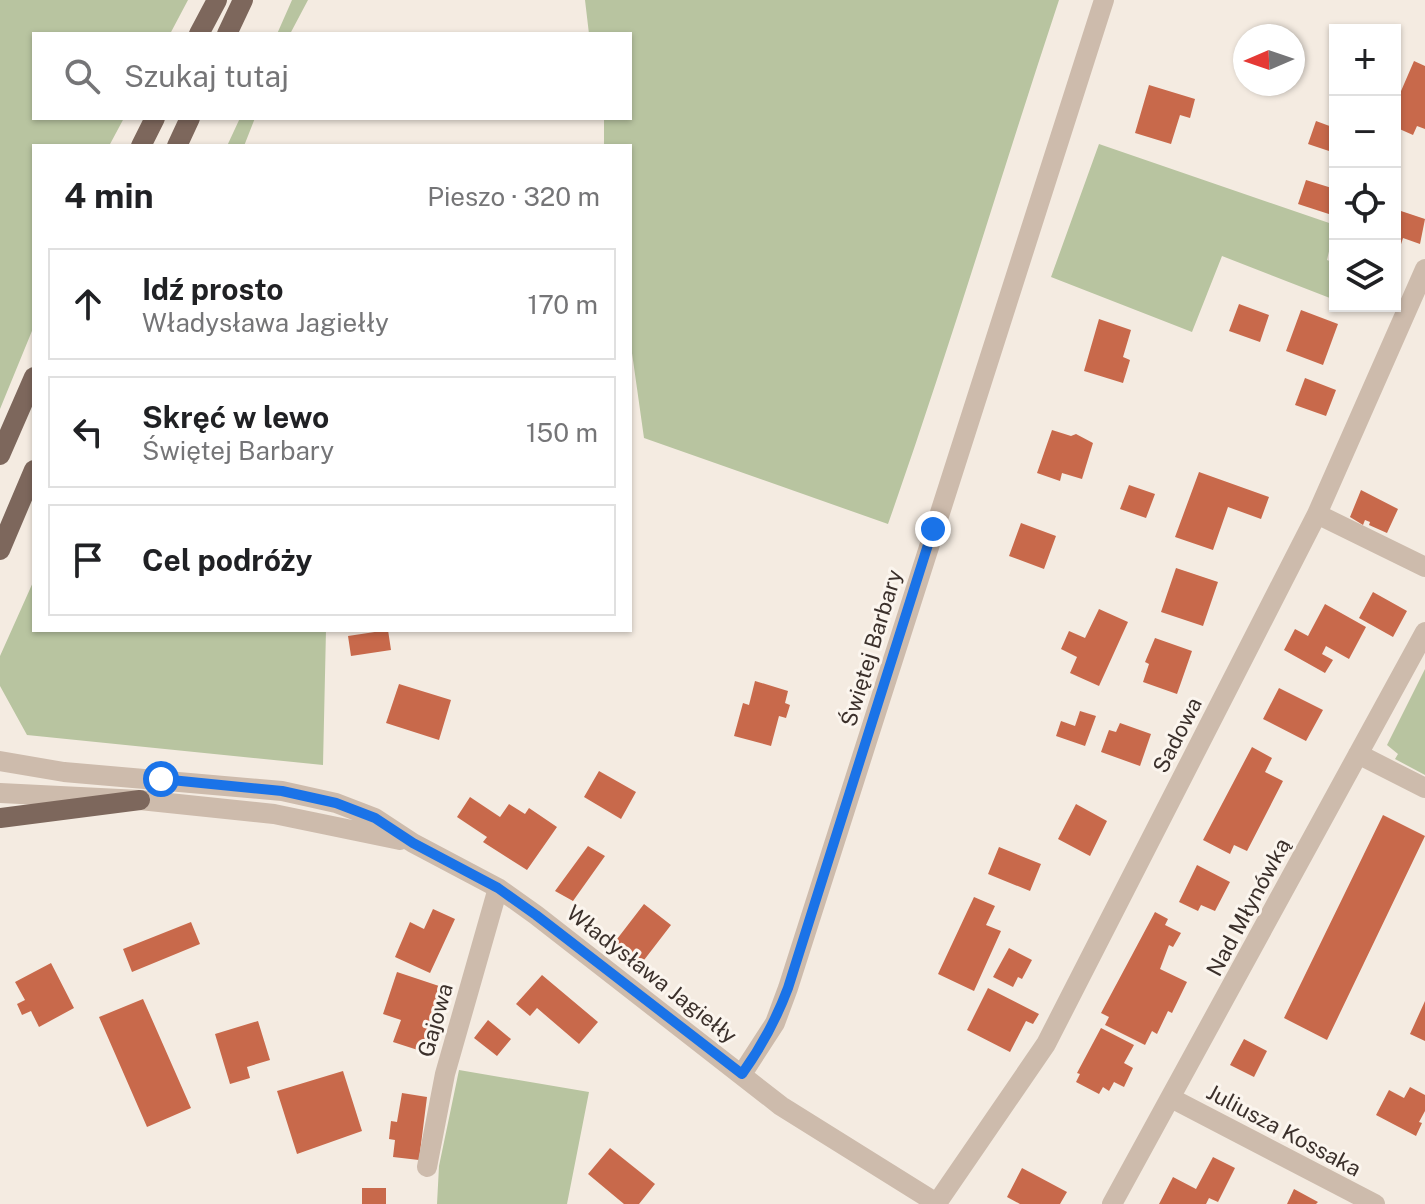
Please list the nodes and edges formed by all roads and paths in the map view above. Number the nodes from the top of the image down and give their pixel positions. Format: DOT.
graph roads {
  1 [pos="217,0"];
  2 [pos="243,0"];
  3 [pos="1104,0"];
  4 [pos="200,32"];
  5 [pos="228,32"];
  6 [pos="154,120"];
  7 [pos="189,120"];
  8 [pos="142,144"];
  9 [pos="178,144"];
  10 [pos="1425,269"];
  11 [pos="32,382"];
  12 [pos="0,455"];
  13 [pos="32,475"];
  14 [pos="1317,514"];
  15 [pos="0,550"];
  16 [pos="1425,567"];
  17 [pos="1425,632"];
  18 [pos="1358,754"];
  19 [pos="0,761"];
  20 [pos="1425,788"];
  21 [pos="0,793"];
  22 [pos="140,800"];
  23 [pos="0,818"];
  24 [pos="413,843"];
  25 [pos="498,888"];
  26 [pos="742,1074"];
  27 [pos="1171,1098"];
  28 [pos="427,1167"];
  29 [pos="937,1204"];
  30 [pos="1112,1204"];
  31 [pos="1375,1204"];
  1 -- 4 [label="main road"];
  2 -- 5 [label="main road"];
  3 -- 26 [label="street, Świętej Barbary"];
  6 -- 8 [label="main road"];
  7 -- 9 [label="main road"];
  10 -- 14 [label="street, Sadowa"];
  11 -- 12 [label="main road"];
  13 -- 15 [label="main road"];
  14 -- 16 [label="street"];
  14 -- 29 [label="street, Sadowa"];
  17 -- 18 [label="street, Nad Młynówką"];
  18 -- 20 [label="street"];
  18 -- 27 [label="street, Nad Młynówką"];
  19 -- 24 [label="street, Władysława Jagiełły"];
  21 -- 22 [label="street, Władysława Jagiełły"];
  22 -- 23 [label="main road"];
  22 -- 24 [label="street, Władysława Jagiełły"];
  24 -- 25 [label="street, Władysława Jagiełły"];
  25 -- 26 [label="street, Władysława Jagiełły"];
  25 -- 28 [label="street, Gajowa"];
  26 -- 29 [label="street, Władysława Jagiełły"];
  27 -- 30 [label="street, Nad Młynówką"];
  27 -- 31 [label="street, Juliusza Kossaka"];
}
